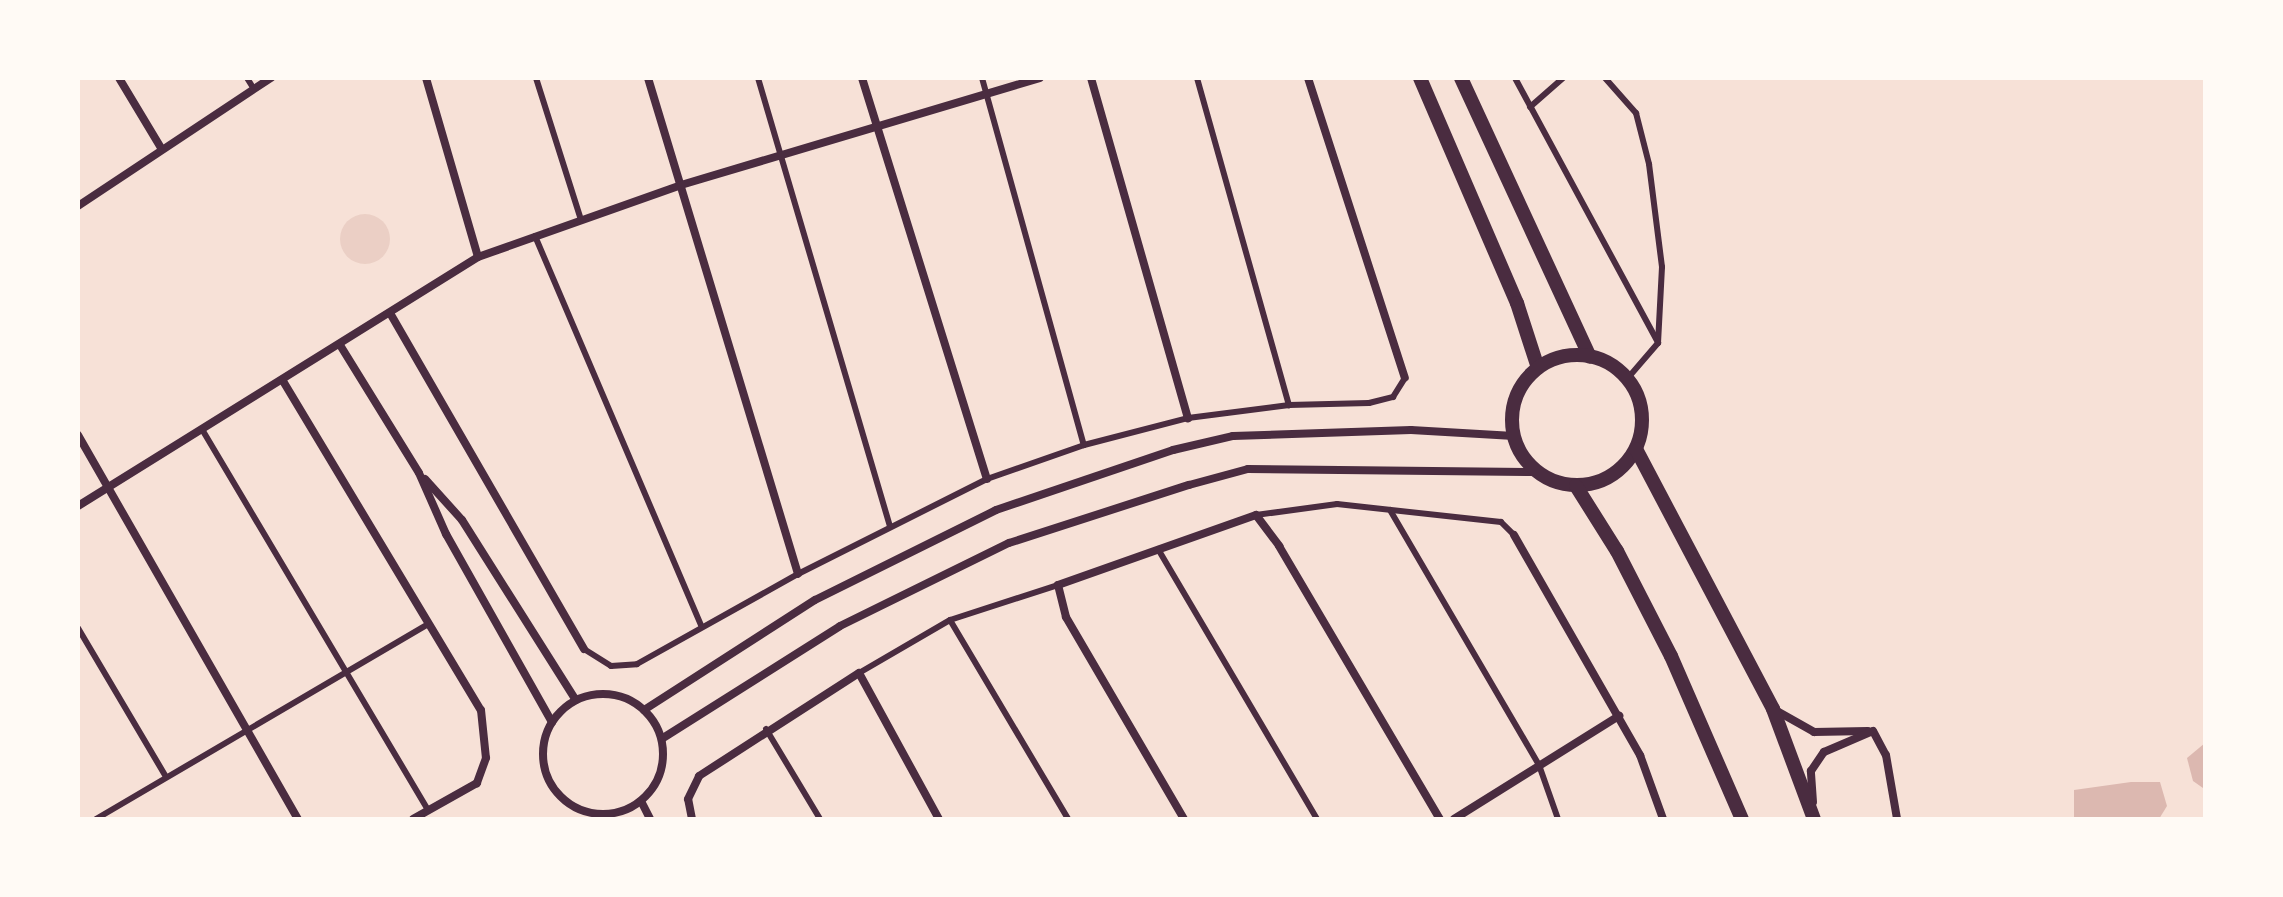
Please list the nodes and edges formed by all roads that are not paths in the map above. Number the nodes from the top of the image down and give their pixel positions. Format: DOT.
graph roads {
  1 [pos="119,78"];
  2 [pos="247,78"];
  3 [pos="271,78"];
  4 [pos="426,78"];
  5 [pos="536,78"];
  6 [pos="648,78"];
  7 [pos="758,78"];
  8 [pos="862,78"];
  9 [pos="982,78"];
  10 [pos="1039,78"];
  11 [pos="1091,78"];
  12 [pos="1197,78"];
  13 [pos="1308,78"];
  14 [pos="1420,78"];
  15 [pos="1461,78"];
  16 [pos="1515,78"];
  17 [pos="1563,78"];
  18 [pos="1605,78"];
  19 [pos="254,89"];
  20 [pos="986,92"];
  21 [pos="1530,107"];
  22 [pos="875,124"];
  23 [pos="161,148"];
  24 [pos="781,154"];
  25 [pos="681,185"];
  26 [pos="78,206"];
  27 [pos="581,220"];
  28 [pos="535,236"];
  29 [pos="478,257"];
  30 [pos="390,313"];
  31 [pos="1658,343"];
  32 [pos="340,345"];
  33 [pos="1590,357"];
  34 [pos="1538,368"];
  35 [pos="1405,378"];
  36 [pos="1627,379"];
  37 [pos="283,381"];
  38 [pos="1289,405"];
  39 [pos="1188,418"];
  40 [pos="203,431"];
  41 [pos="78,435"];
  42 [pos="1514,436"];
  43 [pos="1084,445"];
  44 [pos="1636,449"];
  45 [pos="1537,472"];
  46 [pos="419,473"];
  47 [pos="987,479"];
  48 [pos="1576,486"];
  49 [pos="109,489"];
  50 [pos="78,506"];
  51 [pos="1390,510"];
  52 [pos="1256,515"];
  53 [pos="890,527"];
  54 [pos="1514,535"];
  55 [pos="1158,549"];
  56 [pos="798,574"];
  57 [pos="1058,585"];
  58 [pos="950,620"];
  59 [pos="429,624"];
  60 [pos="702,627"];
  61 [pos="78,628"];
  62 [pos="584,649"];
  63 [pos="345,671"];
  64 [pos="859,673"];
  65 [pos="576,700"];
  66 [pos="1773,709"];
  67 [pos="644,710"];
  68 [pos="1619,716"];
  69 [pos="552,722"];
  70 [pos="246,728"];
  71 [pos="766,729"];
  72 [pos="1873,731"];
  73 [pos="663,738"];
  74 [pos="1539,765"];
  75 [pos="166,777"];
  76 [pos="641,801"];
  77 [pos="428,810"];
  78 [pos="590,815"];
  79 [pos="96,819"];
  80 [pos="298,819"];
  81 [pos="413,819"];
  82 [pos="650,819"];
  83 [pos="692,819"];
  84 [pos="820,819"];
  85 [pos="939,819"];
  86 [pos="1068,819"];
  87 [pos="1184,819"];
  88 [pos="1317,819"];
  89 [pos="1440,819"];
  90 [pos="1454,819"];
  91 [pos="1558,819"];
  92 [pos="1663,819"];
  93 [pos="1742,819"];
  94 [pos="1814,819"];
  95 [pos="1897,819"];
  1 -- 23 [label="street"];
  2 -- 19 [label="lane"];
  3 -- 19 [label="street"];
  4 -- 29 [label="street"];
  5 -- 27 [label="lane"];
  6 -- 25 [label="street"];
  7 -- 24 [label="lane"];
  8 -- 22 [label="street"];
  9 -- 20 [label="lane"];
  10 -- 20 [label="street"];
  11 -- 39 [label="street"];
  12 -- 38 [label="lane"];
  13 -- 35 [label="street"];
  14 -- 34 [label="street"];
  15 -- 33 [label="street"];
  16 -- 21 [label="lane"];
  17 -- 21 [label="lane"];
  18 -- 31 [label="lane"];
  19 -- 23 [label="street"];
  20 -- 22 [label="street"];
  20 -- 43 [label="lane"];
  21 -- 31 [label="lane"];
  22 -- 24 [label="street"];
  22 -- 47 [label="street"];
  23 -- 26 [label="street"];
  24 -- 25 [label="street"];
  24 -- 53 [label="lane"];
  25 -- 27 [label="street"];
  25 -- 56 [label="street"];
  27 -- 28 [label="street"];
  28 -- 29 [label="street"];
  28 -- 60 [label="lane"];
  29 -- 30 [label="street"];
  30 -- 32 [label="street"];
  30 -- 62 [label="street"];
  31 -- 36 [label="lane"];
  32 -- 37 [label="street"];
  32 -- 46 [label="street"];
  33 -- 34 [label="street"];
  33 -- 36 [label="street"];
  34 -- 42 [label="street"];
  35 -- 38 [label="lane"];
  36 -- 44 [label="street"];
  37 -- 40 [label="street"];
  37 -- 59 [label="street"];
  38 -- 39 [label="lane"];
  39 -- 43 [label="lane"];
  40 -- 49 [label="street"];
  40 -- 63 [label="lane"];
  41 -- 49 [label="street"];
  42 -- 45 [label="street"];
  42 -- 67 [label="street"];
  43 -- 47 [label="lane"];
  44 -- 48 [label="street"];
  44 -- 66 [label="street"];
  45 -- 48 [label="street"];
  45 -- 73 [label="street"];
  46 -- 65 [label="street"];
  46 -- 69 [label="street"];
  47 -- 53 [label="lane"];
  48 -- 93 [label="street"];
  49 -- 50 [label="street"];
  49 -- 70 [label="street"];
  51 -- 52 [label="lane"];
  51 -- 54 [label="lane"];
  51 -- 74 [label="lane"];
  52 -- 55 [label="street"];
  52 -- 89 [label="street"];
  53 -- 56 [label="lane"];
  54 -- 68 [label="street"];
  55 -- 57 [label="street"];
  55 -- 88 [label="lane"];
  56 -- 60 [label="lane"];
  57 -- 58 [label="lane"];
  57 -- 87 [label="street"];
  58 -- 64 [label="lane"];
  58 -- 86 [label="lane"];
  59 -- 63 [label="lane"];
  59 -- 77 [label="street"];
  60 -- 62 [label="lane"];
  61 -- 75 [label="lane"];
  63 -- 70 [label="lane"];
  63 -- 77 [label="lane"];
  64 -- 71 [label="street"];
  64 -- 85 [label="street"];
  65 -- 67 [label="street"];
  65 -- 69 [label="street"];
  66 -- 72 [label="street"];
  66 -- 94 [label="street"];
  67 -- 73 [label="street"];
  68 -- 74 [label="street"];
  68 -- 92 [label="street"];
  69 -- 78 [label="street"];
  70 -- 75 [label="lane"];
  70 -- 80 [label="street"];
  71 -- 83 [label="street"];
  71 -- 84 [label="lane"];
  72 -- 94 [label="street"];
  72 -- 95 [label="street"];
  73 -- 76 [label="street"];
  74 -- 90 [label="street"];
  74 -- 91 [label="lane"];
  75 -- 79 [label="lane"];
  76 -- 78 [label="street"];
  76 -- 82 [label="street"];
  77 -- 81 [label="street"];
}
